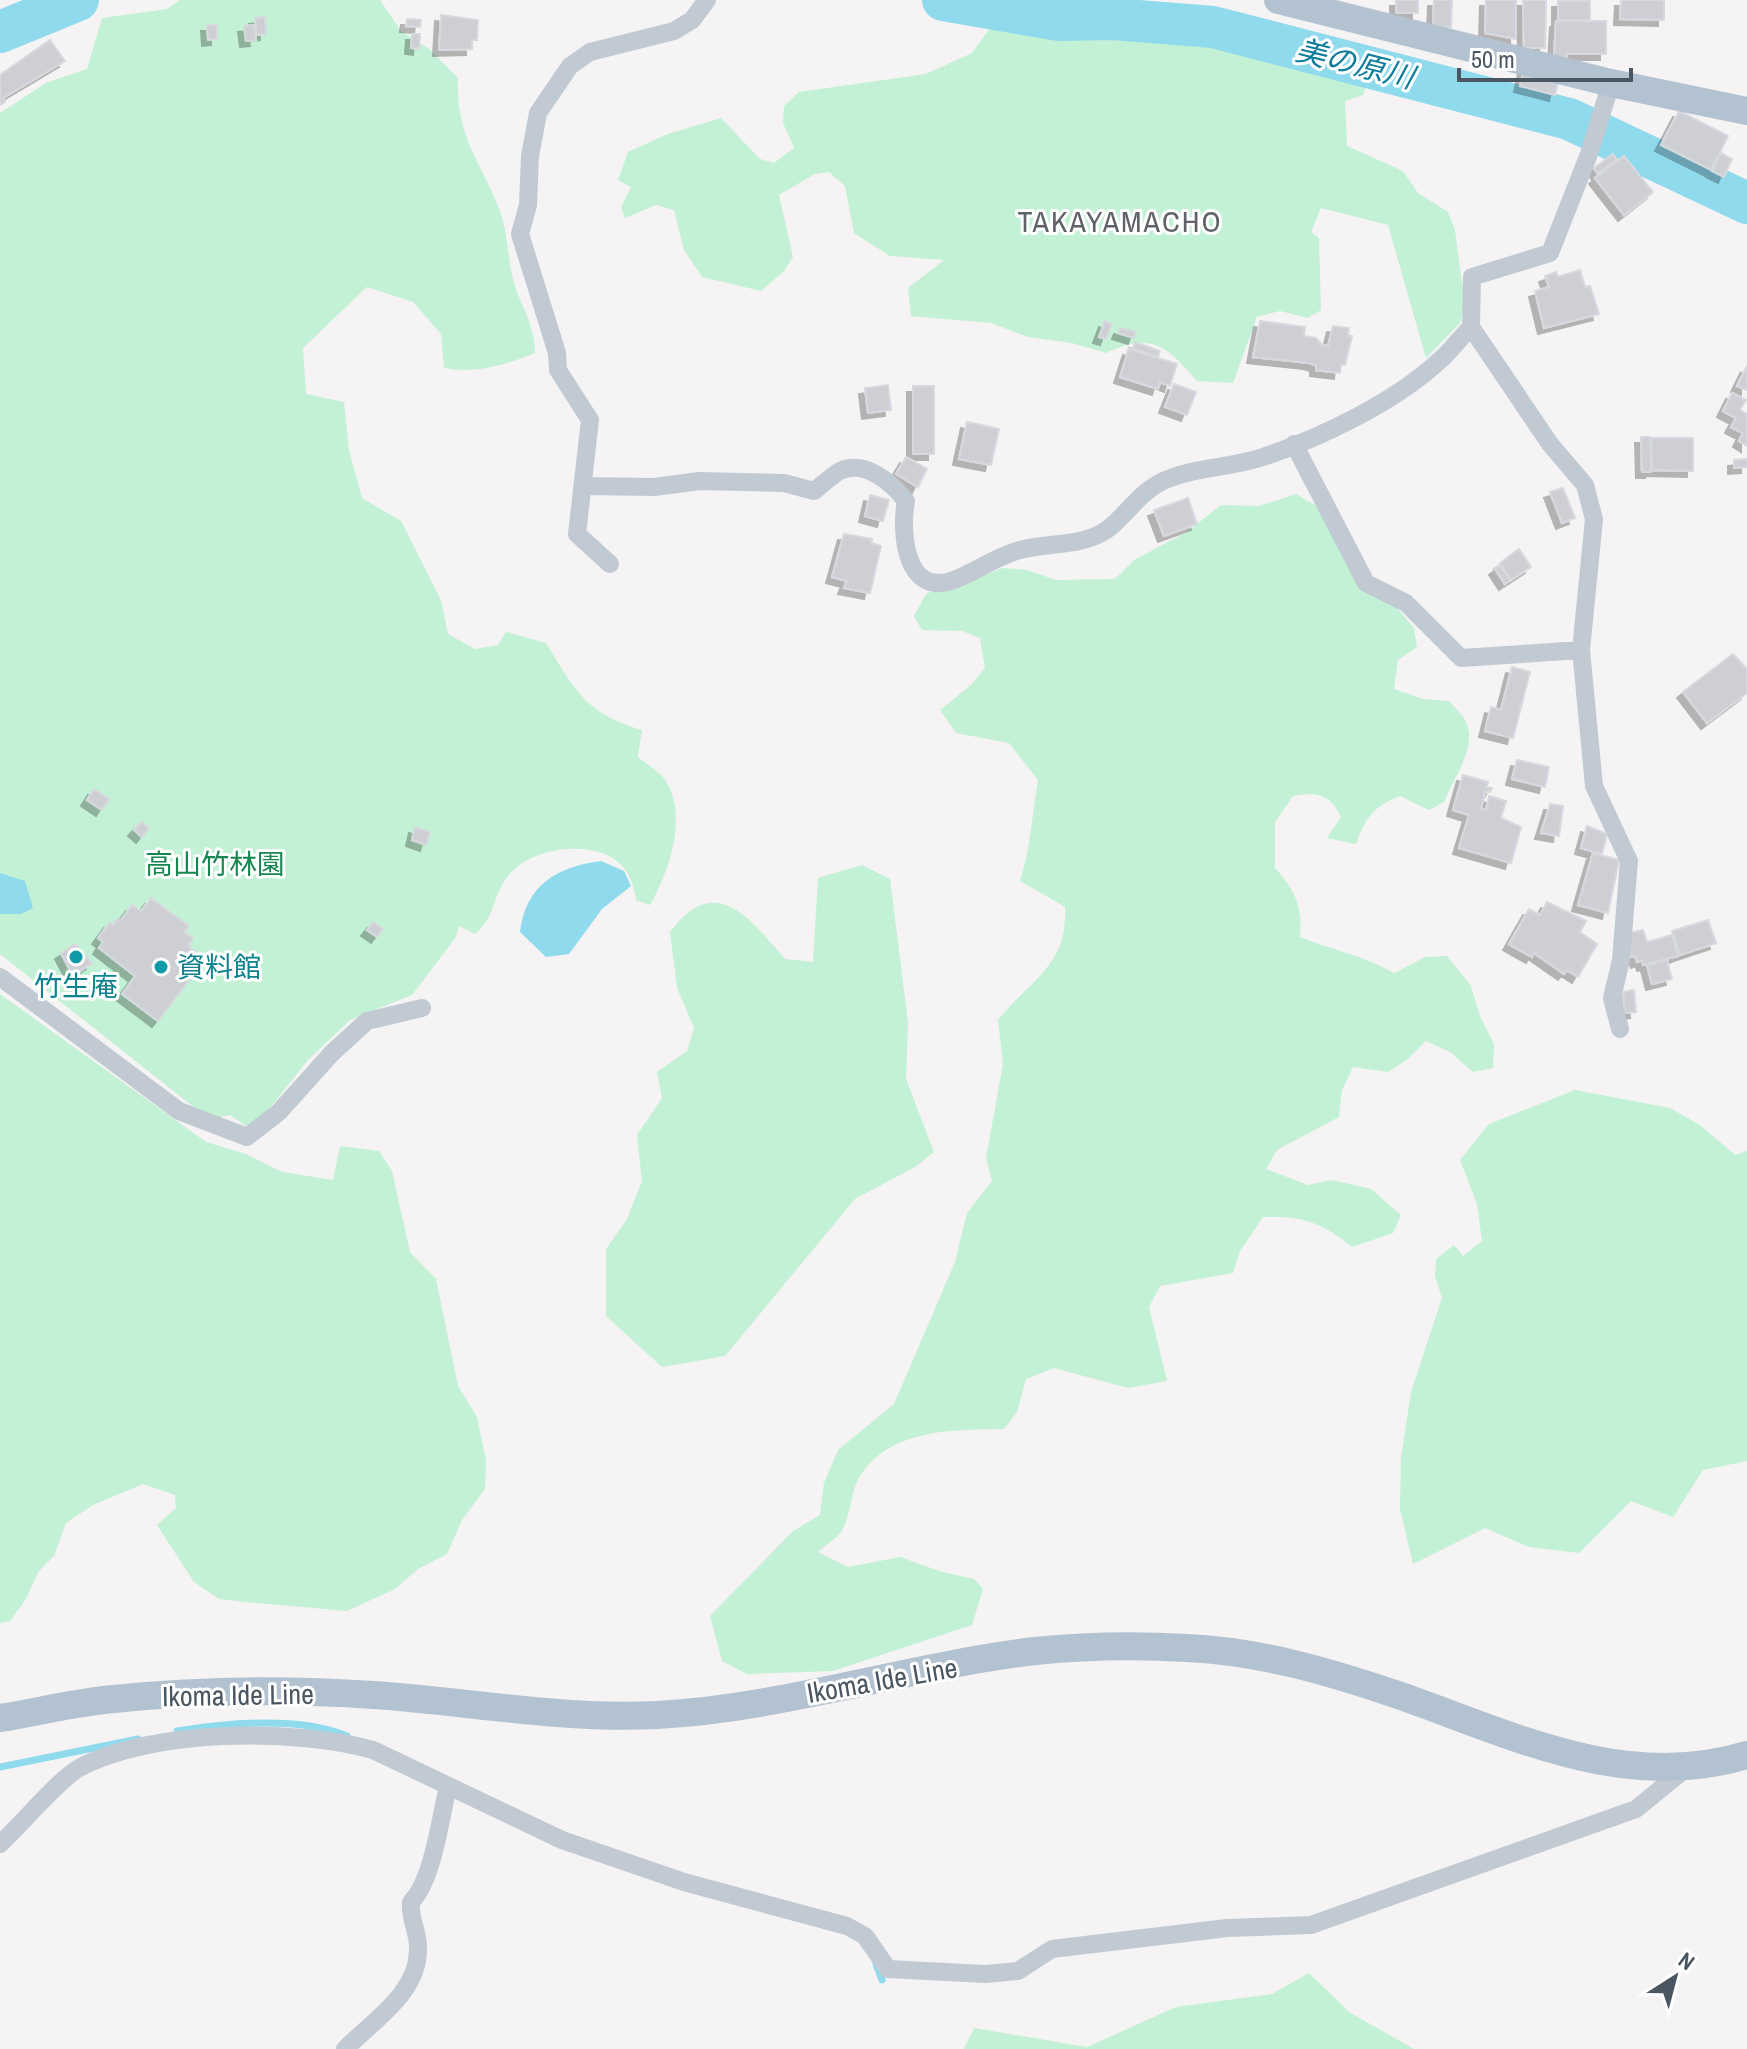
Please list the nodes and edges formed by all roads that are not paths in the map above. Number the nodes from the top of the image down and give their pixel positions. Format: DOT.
graph roads {
  1 [pos="707,0"];
  2 [pos="1278,0"];
  3 [pos="1611,83"];
  4 [pos="1747,111"];
  5 [pos="1471,327"];
  6 [pos="1294,444"];
  7 [pos="585,486"];
  8 [pos="610,564"];
  9 [pos="1581,650"];
  10 [pos="0,977"];
  11 [pos="422,1008"];
  12 [pos="1620,1029"];
  13 [pos="0,1718"];
  14 [pos="1747,1755"];
  15 [pos="1685,1769"];
  16 [pos="448,1787"];
  17 [pos="0,1844"];
  18 [pos="345,2049"];
  1 -- 7 [label="street"];
  2 -- 3 [label="main road"];
  3 -- 4 [label="main road"];
  3 -- 5 [label="street"];
  5 -- 6 [label="street"];
  5 -- 9 [label="street"];
  6 -- 7 [label="street"];
  6 -- 9 [label="street"];
  7 -- 8 [label="street"];
  9 -- 12 [label="street"];
  10 -- 11 [label="street"];
  13 -- 15 [label="main road, Ikoma Ide Line"];
  14 -- 15 [label="main road, Ikoma Ide Line"];
  15 -- 16 [label="street"];
  16 -- 17 [label="street"];
  16 -- 18 [label="street"];
}
